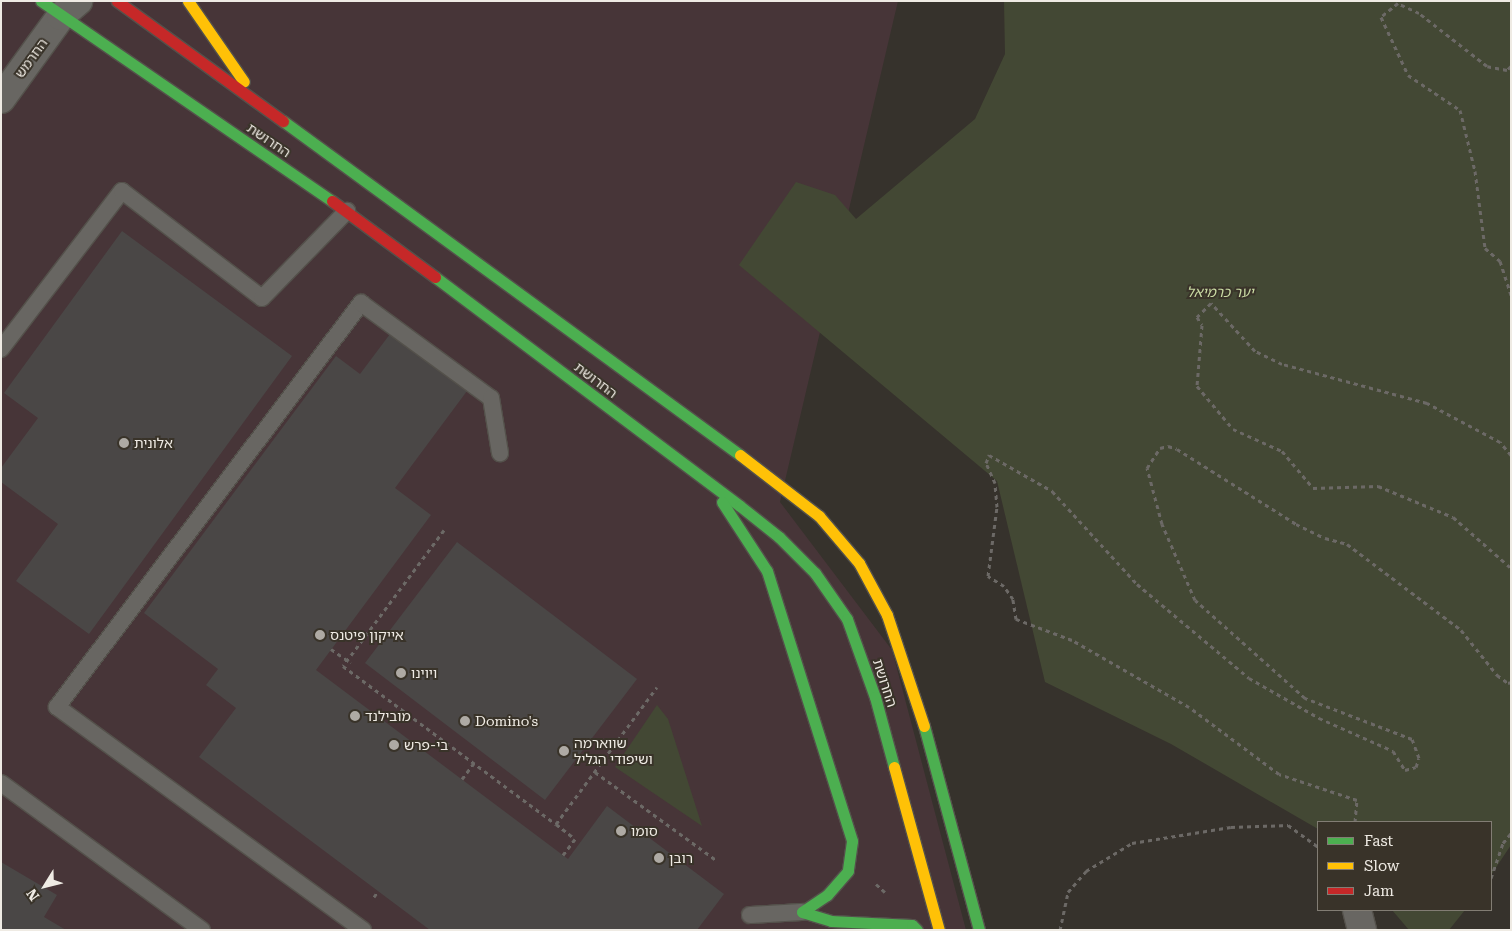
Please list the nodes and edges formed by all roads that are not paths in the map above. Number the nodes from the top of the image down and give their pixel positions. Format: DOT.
graph roads {
  1 [pos="117,1"];
  2 [pos="188,1"];
  3 [pos="61,5"];
  4 [pos="1,99"];
  5 [pos="260,103"];
  6 [pos="347,210"];
  7 [pos="1,349"];
  8 [pos="500,453"];
  9 [pos="712,486"];
  10 [pos="1,783"];
  11 [pos="1357,911"];
  12 [pos="802,912"];
  13 [pos="750,915"];
  14 [pos="202,930"];
  15 [pos="362,930"];
  16 [pos="917,930"];
  17 [pos="939,930"];
  18 [pos="979,930"];
  19 [pos="1362,930"];
  1 -- 5 [label="street, החרושת"];
  2 -- 5 [label="street"];
  3 -- 4 [label="street, החרמש"];
  3 -- 6 [label="street, החרושת"];
  5 -- 18 [label="street, החרושת"];
  6 -- 7 [label="lane"];
  6 -- 9 [label="street, החרושת"];
  8 -- 15 [label="lane"];
  9 -- 12 [label="street"];
  9 -- 17 [label="street, החרושת"];
  10 -- 14 [label="lane"];
  11 -- 19 [label="street"];
  12 -- 13 [label="lane"];
  12 -- 16 [label="street"];
}
